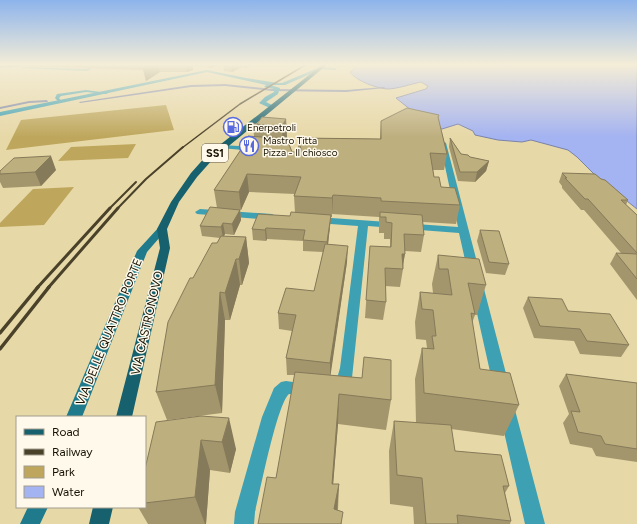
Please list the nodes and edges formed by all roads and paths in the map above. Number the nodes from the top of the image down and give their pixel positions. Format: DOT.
graph roads {
  1 [pos="125,88"];
  2 [pos="268,88"];
  3 [pos="295,88"];
  4 [pos="272,107"];
  5 [pos="0,114"];
  6 [pos="440,131"];
  7 [pos="222,147"];
  8 [pos="261,149"];
  9 [pos="200,212"];
  10 [pos="285,218"];
  11 [pos="308,219"];
  12 [pos="363,223"];
  13 [pos="162,230"];
  14 [pos="464,230"];
  15 [pos="74,416"];
  16 [pos="124,416"];
  17 [pos="38,508"];
  18 [pos="103,508"];
  19 [pos="30,524"];
  20 [pos="99,524"];
  21 [pos="244,524"];
  22 [pos="535,524"];
  1 -- 5 [label="street"];
  2 -- 4 [label="street"];
  3 -- 4 [label="main road, SS1"];
  4 -- 7 [label="main road, SS1"];
  6 -- 14 [label="street"];
  7 -- 8 [label="street"];
  7 -- 13 [label="main road, SS1"];
  9 -- 10 [label="street"];
  11 -- 12 [label="street"];
  12 -- 14 [label="street"];
  12 -- 21 [label="street"];
  13 -- 15 [label="main road, VIA DELLE QUATTRO PORTE"];
  13 -- 16 [label="main road, VIA CASTRONOVO"];
  14 -- 22 [label="street"];
  17 -- 19 [label="main road"];
  18 -- 20 [label="main road"];
}
